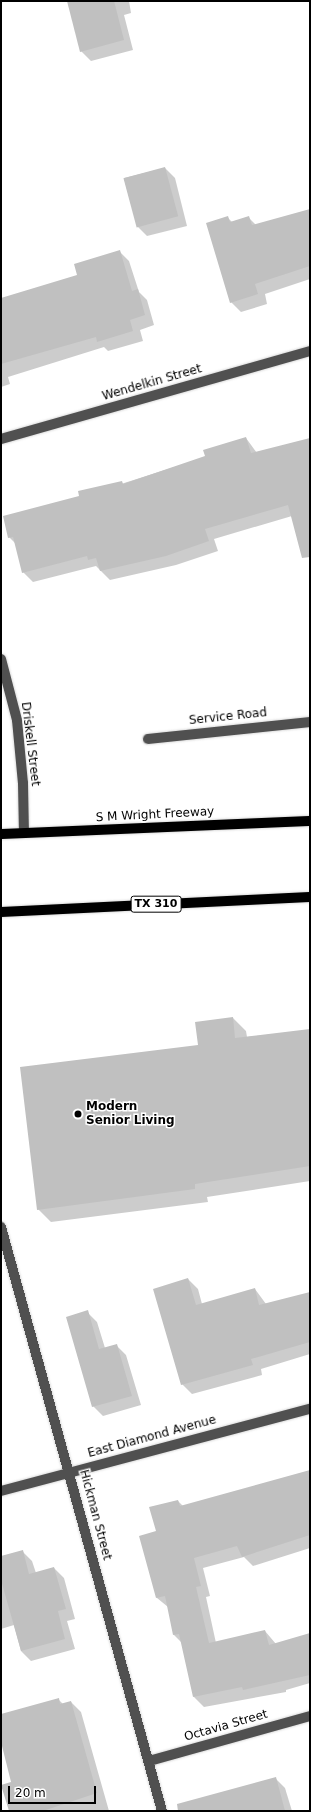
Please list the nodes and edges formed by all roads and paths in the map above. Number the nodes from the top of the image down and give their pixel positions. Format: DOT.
graph roads {
  1 [pos="310,351"];
  2 [pos="1,439"];
  3 [pos="1,659"];
  4 [pos="310,722"];
  5 [pos="148,739"];
  6 [pos="310,821"];
  7 [pos="24,833"];
  8 [pos="1,834"];
  9 [pos="310,897"];
  10 [pos="1,912"];
  11 [pos="1,1227"];
  12 [pos="310,1409"];
  13 [pos="70,1473"];
  14 [pos="1,1491"];
  15 [pos="310,1716"];
  16 [pos="149,1761"];
  17 [pos="162,1811"];
  1 -- 2 [label="street, Wendelkin Street"];
  3 -- 7 [label="street, Driskell Street"];
  4 -- 5 [label="street, Service Road"];
  6 -- 7 [label="main road, S M Wright Freeway"];
  7 -- 8 [label="main road, S M Wright Freeway"];
  9 -- 10 [label="main road, TX 310"];
  11 -- 13 [label="street, Hickman Street"];
  12 -- 13 [label="street, East Diamond Avenue"];
  13 -- 14 [label="street, East Diamond Avenue"];
  13 -- 16 [label="street, Hickman Street"];
  15 -- 16 [label="street, Octavia Street"];
  16 -- 17 [label="street, Hickman Street"];
}
